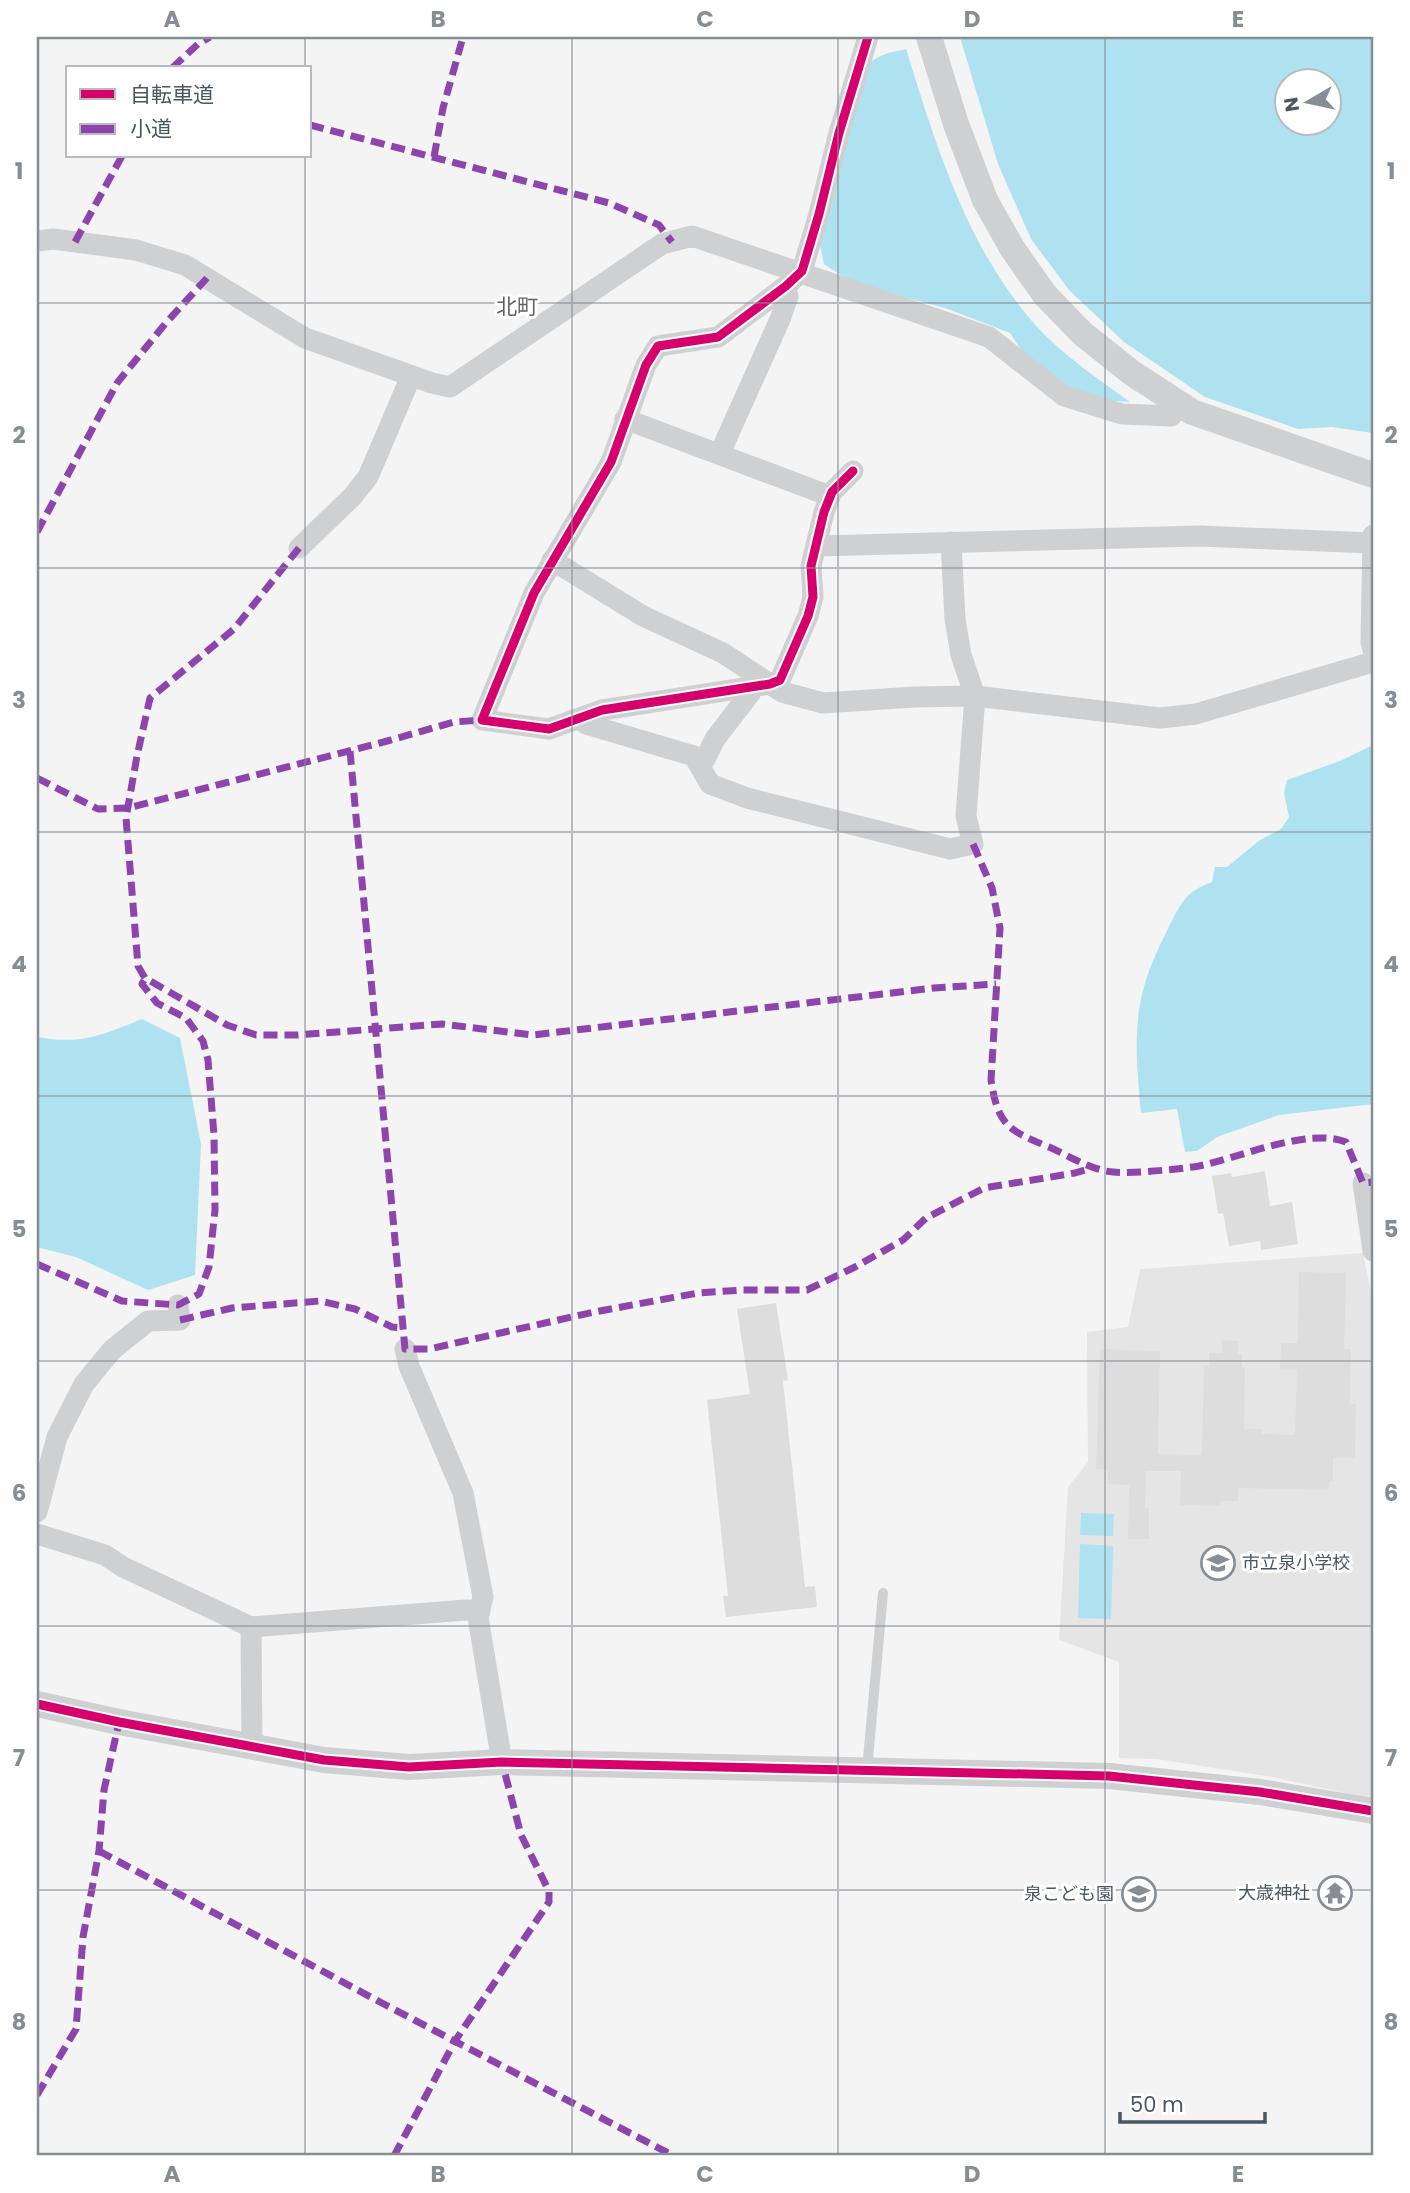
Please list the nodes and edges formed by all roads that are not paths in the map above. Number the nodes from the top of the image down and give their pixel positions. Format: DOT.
graph roads {
  1 [pos="868,37"];
  2 [pos="929,37"];
  3 [pos="37,241"];
  4 [pos="802,271"];
  5 [pos="782,289"];
  6 [pos="411,376"];
  7 [pos="1182,405"];
  8 [pos="625,419"];
  9 [pos="720,453"];
  10 [pos="853,471"];
  11 [pos="1373,475"];
  12 [pos="830,496"];
  13 [pos="1373,535"];
  14 [pos="951,542"];
  15 [pos="1373,543"];
  16 [pos="817,545"];
  17 [pos="299,548"];
  18 [pos="552,560"];
  19 [pos="1373,650"];
  20 [pos="1373,662"];
  21 [pos="760,685"];
  22 [pos="975,696"];
  23 [pos="582,718"];
  24 [pos="699,763"];
  25 [pos="1363,1183"];
  26 [pos="1373,1251"];
  27 [pos="178,1305"];
  28 [pos="405,1349"];
  29 [pos="45,1446"];
  30 [pos="37,1512"];
  31 [pos="37,1534"];
  32 [pos="883,1593"];
  33 [pos="480,1611"];
  34 [pos="251,1628"];
  35 [pos="37,1704"];
  36 [pos="252,1747"];
  37 [pos="502,1762"];
  38 [pos="867,1770"];
  39 [pos="1373,1811"];
  1 -- 4 [label="street"];
  2 -- 7 [label="street"];
  3 -- 6 [label="street"];
  4 -- 5 [label="street"];
  4 -- 6 [label="street"];
  4 -- 7 [label="street"];
  5 -- 8 [label="street"];
  5 -- 9 [label="street"];
  6 -- 17 [label="street"];
  7 -- 11 [label="street"];
  8 -- 9 [label="street"];
  8 -- 18 [label="street"];
  9 -- 12 [label="street"];
  10 -- 12 [label="street"];
  12 -- 16 [label="street"];
  13 -- 15 [label="street"];
  14 -- 15 [label="street"];
  14 -- 16 [label="street"];
  14 -- 22 [label="street"];
  15 -- 19 [label="street"];
  16 -- 21 [label="street"];
  18 -- 21 [label="street"];
  18 -- 23 [label="street"];
  20 -- 22 [label="street"];
  21 -- 22 [label="street"];
  21 -- 23 [label="street"];
  21 -- 24 [label="street"];
  22 -- 24 [label="street"];
  23 -- 24 [label="street"];
  25 -- 26 [label="street"];
  27 -- 29 [label="street"];
  28 -- 33 [label="street"];
  29 -- 30 [label="street"];
  31 -- 34 [label="street"];
  32 -- 38 [label="lane"];
  33 -- 34 [label="street"];
  33 -- 37 [label="street"];
  34 -- 36 [label="street"];
  35 -- 36 [label="street"];
  36 -- 37 [label="street"];
  37 -- 38 [label="street"];
  38 -- 39 [label="street"];
}
